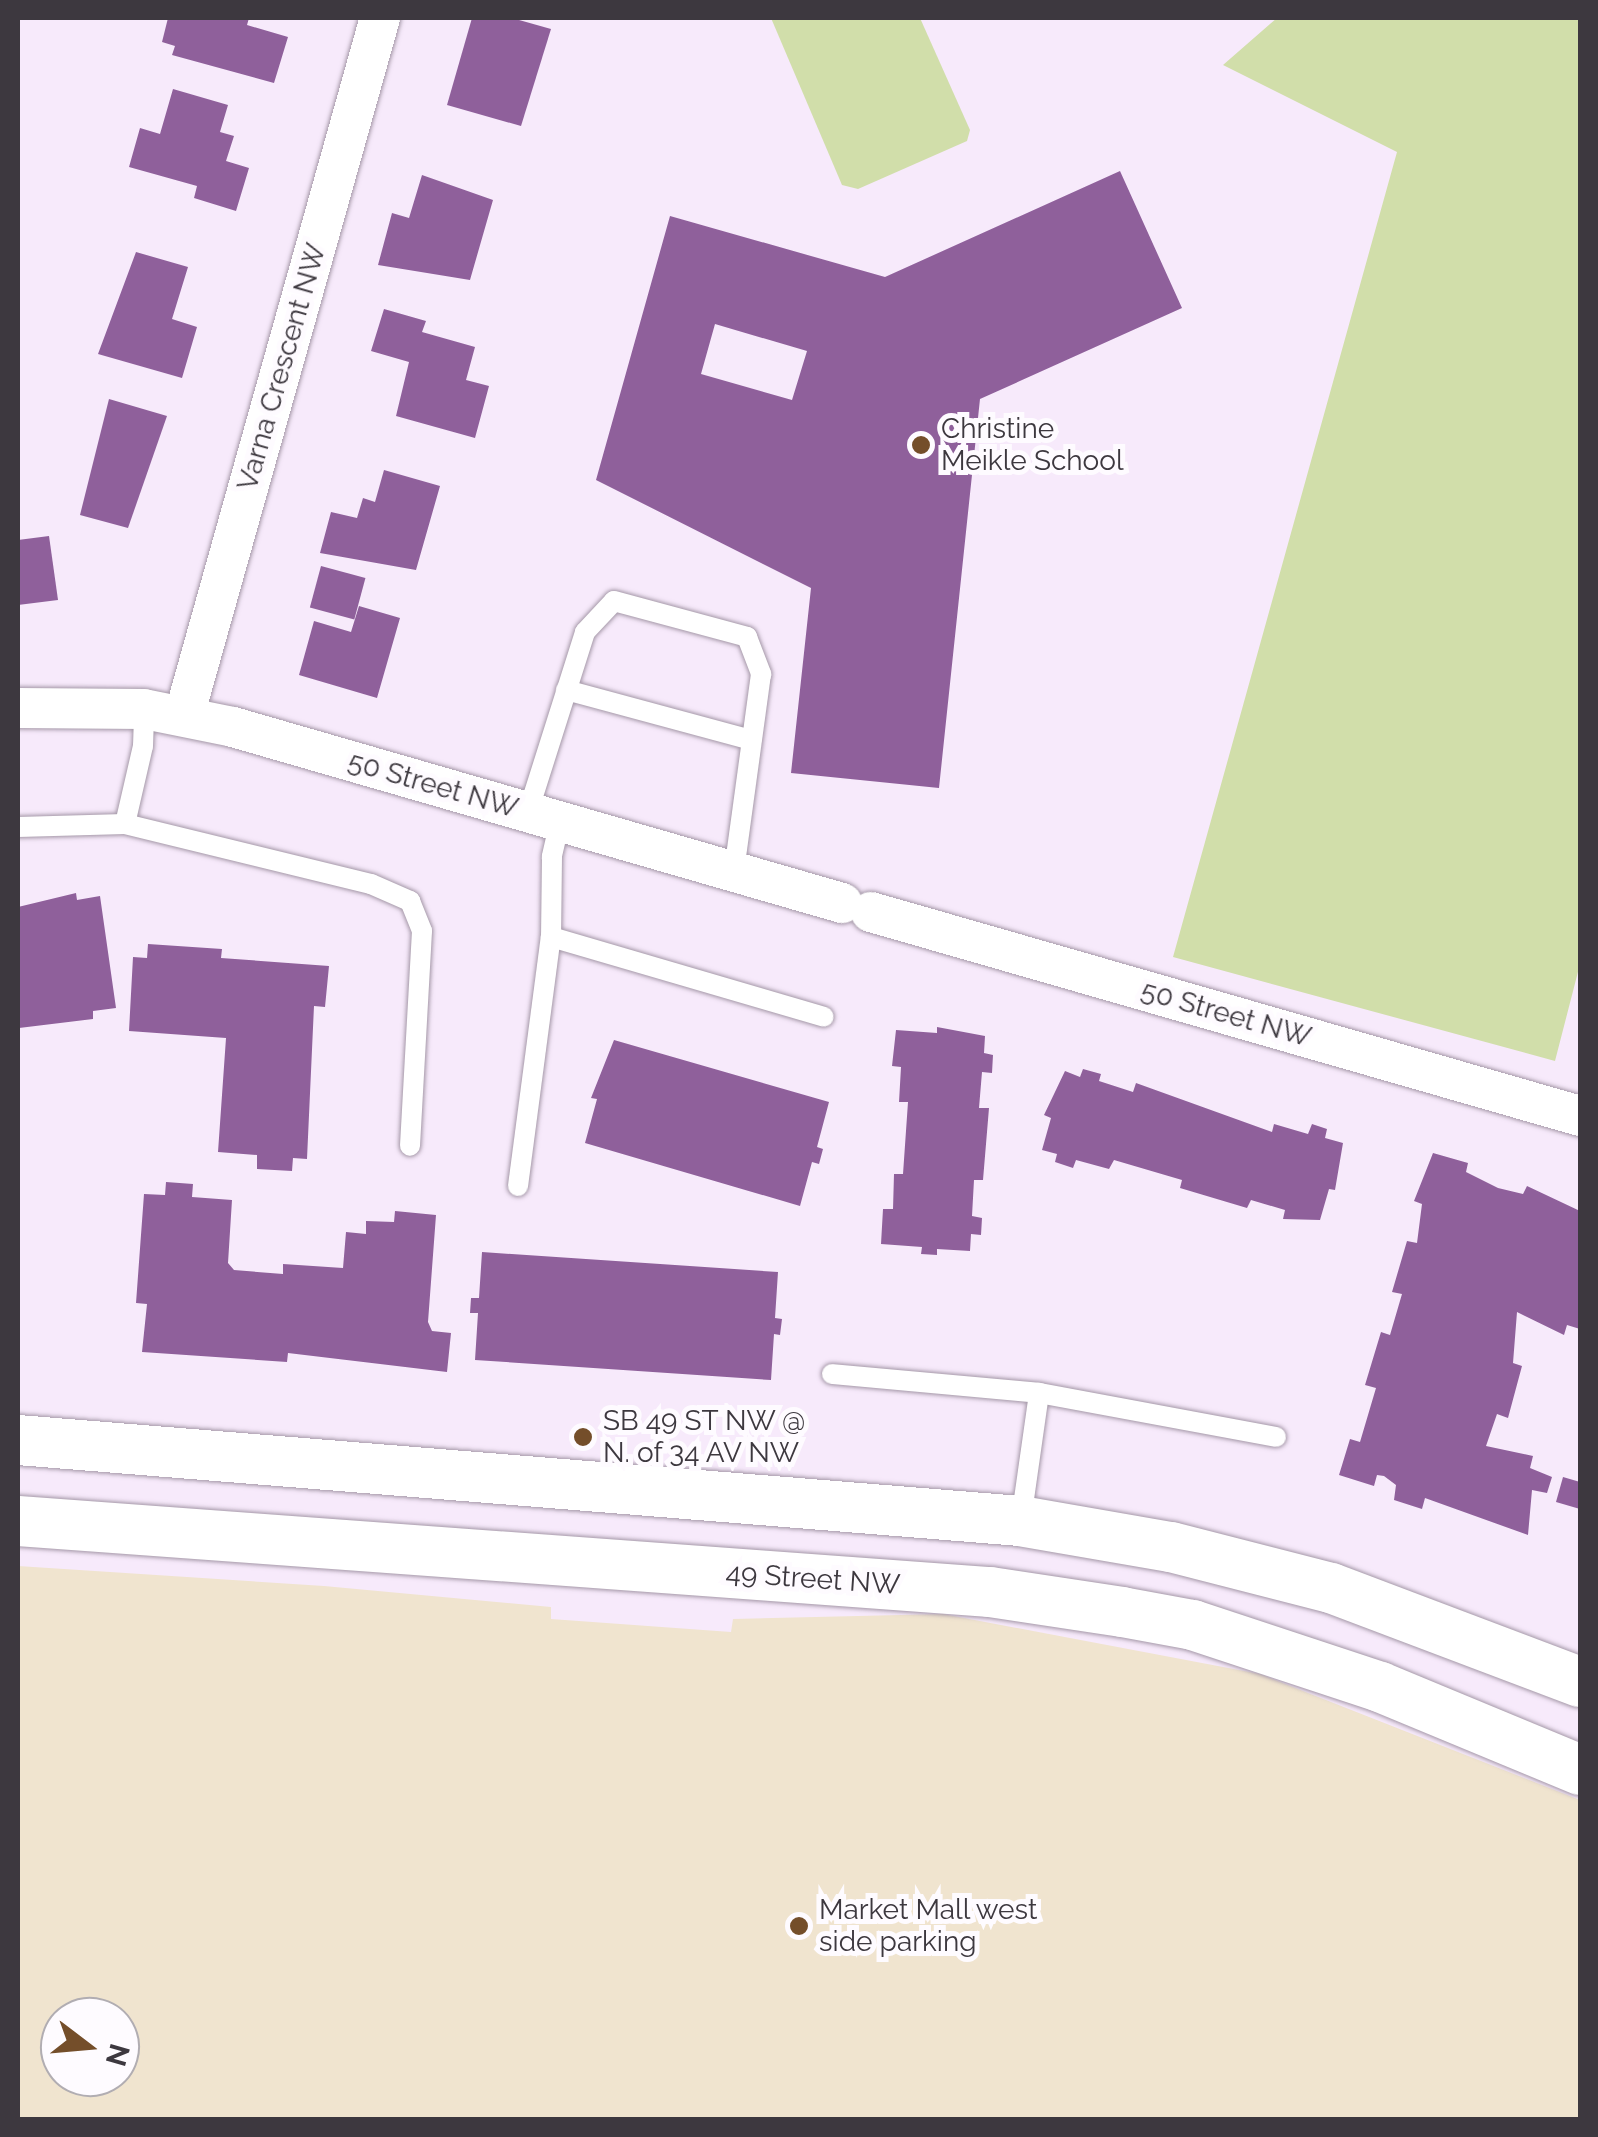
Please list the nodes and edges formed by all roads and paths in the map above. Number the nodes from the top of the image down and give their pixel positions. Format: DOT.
graph roads {
  1 [pos="380,18"];
  2 [pos="566,690"];
  3 [pos="18,708"];
  4 [pos="144,708"];
  5 [pos="184,716"];
  6 [pos="752,740"];
  7 [pos="544,817"];
  8 [pos="124,824"];
  9 [pos="18,826"];
  10 [pos="734,872"];
  11 [pos="551,937"];
  12 [pos="824,1017"];
  13 [pos="1580,1116"];
  14 [pos="410,1146"];
  15 [pos="518,1186"];
  16 [pos="832,1374"];
  17 [pos="1039,1393"];
  18 [pos="1276,1437"];
  19 [pos="18,1440"];
  20 [pos="18,1521"];
  21 [pos="1020,1521"];
  22 [pos="1580,1682"];
  23 [pos="1580,1770"];
  1 -- 5 [label="street, Varna Crescent NW"];
  2 -- 6 [label="lane"];
  2 -- 6 [label="lane"];
  2 -- 7 [label="lane"];
  3 -- 4 [label="street, 50 Street NW"];
  4 -- 5 [label="street, 50 Street NW"];
  4 -- 8 [label="lane"];
  5 -- 7 [label="street, 50 Street NW"];
  6 -- 10 [label="lane"];
  7 -- 10 [label="street, 50 Street NW"];
  7 -- 11 [label="lane"];
  8 -- 9 [label="lane"];
  8 -- 14 [label="lane"];
  10 -- 13 [label="street, 50 Street NW"];
  11 -- 12 [label="lane"];
  11 -- 15 [label="lane"];
  16 -- 17 [label="lane"];
  17 -- 18 [label="lane"];
  17 -- 21 [label="lane"];
  19 -- 21 [label="street"];
  20 -- 23 [label="street, 49 Street NW"];
  21 -- 22 [label="street"];
}
